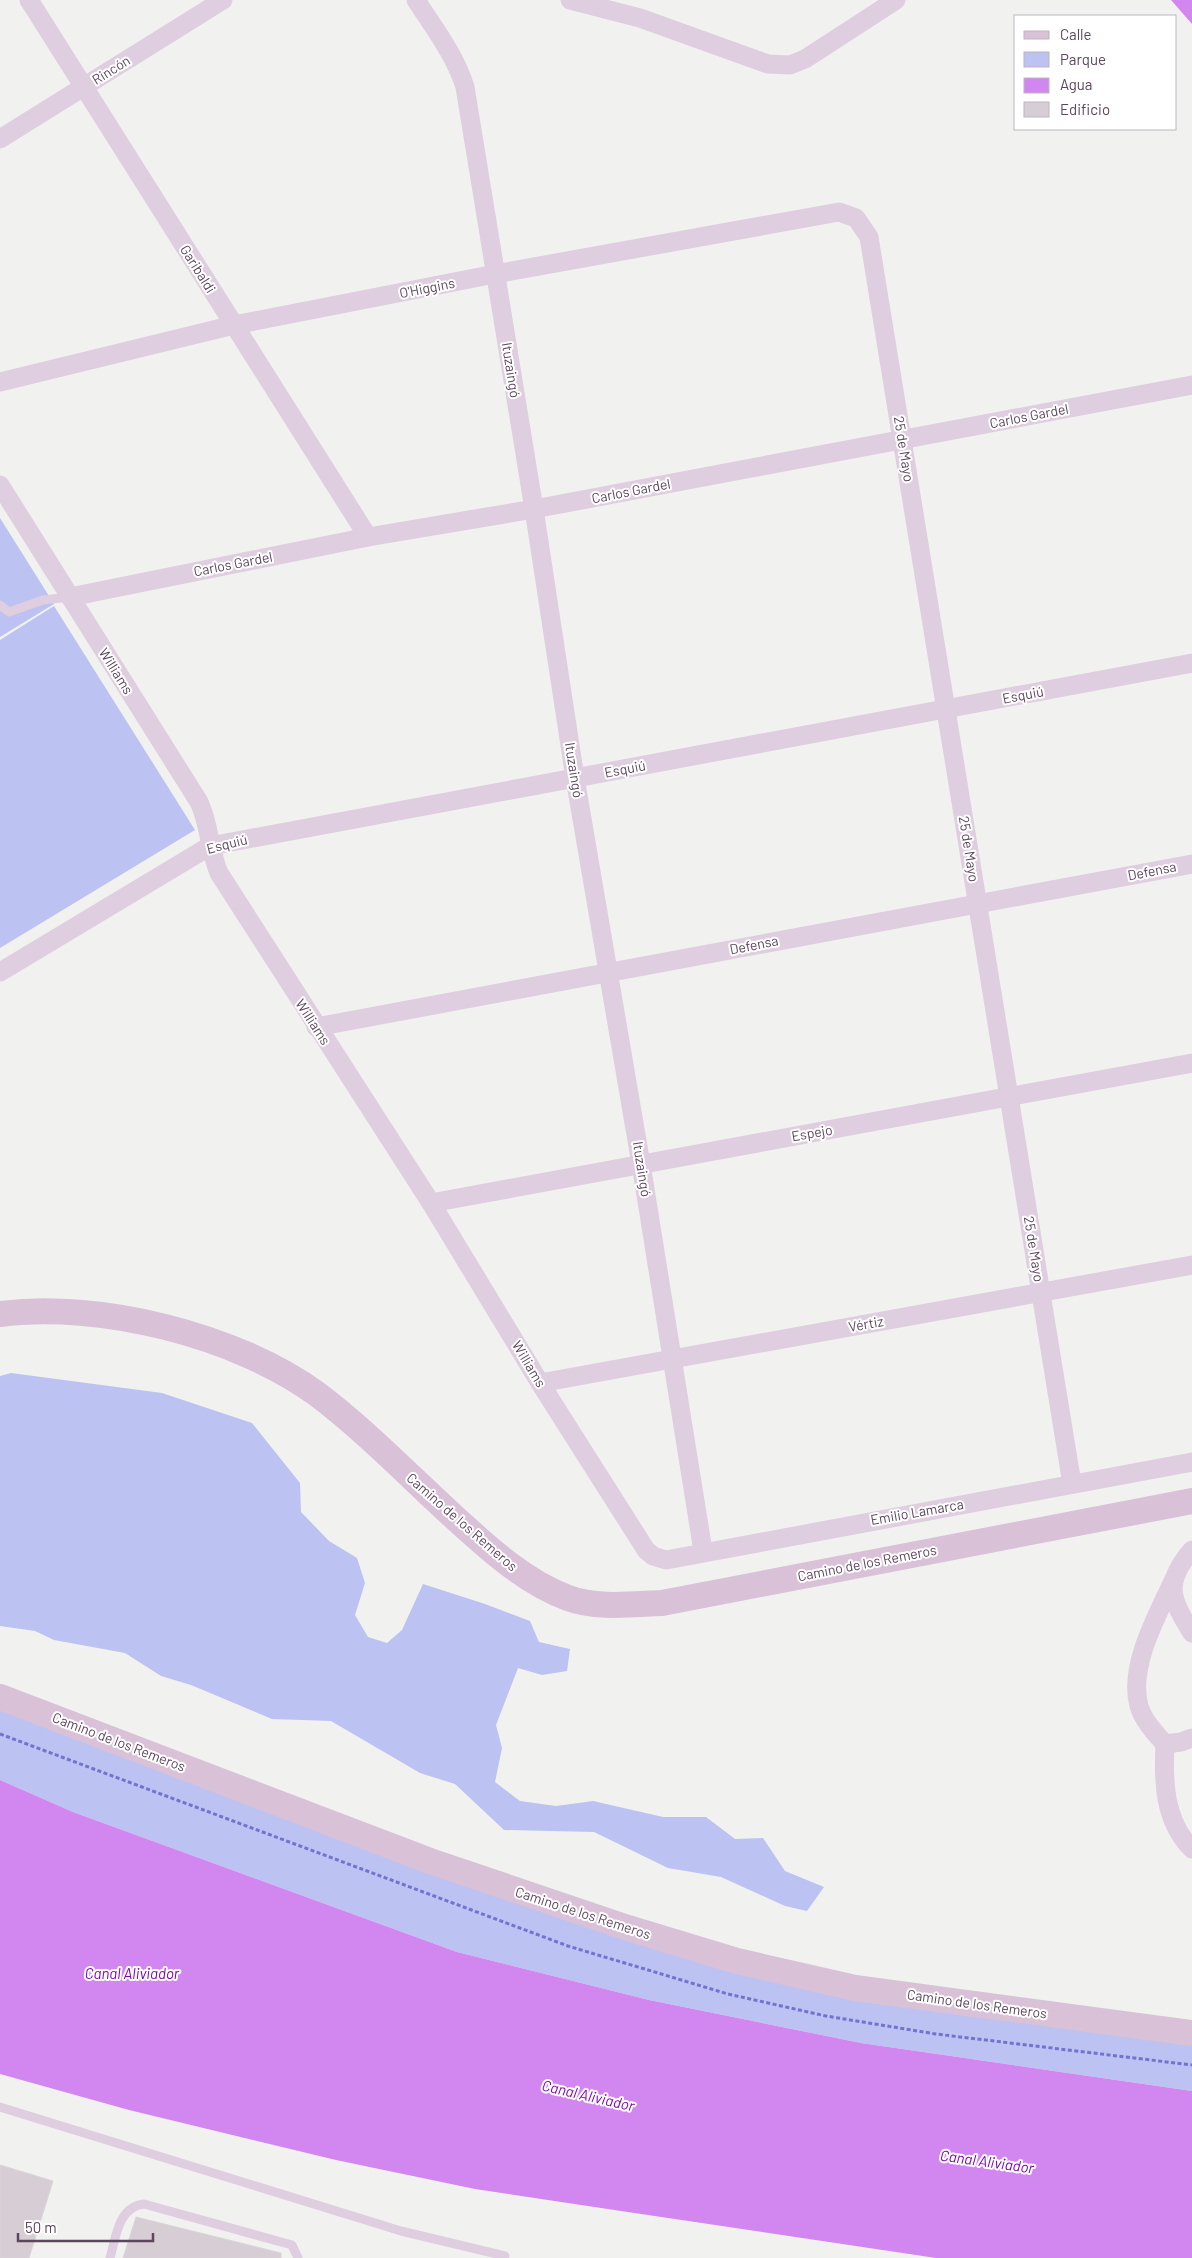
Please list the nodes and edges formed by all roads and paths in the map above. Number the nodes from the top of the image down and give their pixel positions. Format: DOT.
graph roads {
  1 [pos="29,0"];
  2 [pos="223,0"];
  3 [pos="416,0"];
  4 [pos="570,0"];
  5 [pos="896,0"];
  6 [pos="84,86"];
  7 [pos="0,139"];
  8 [pos="856,218"];
  9 [pos="495,274"];
  10 [pos="234,326"];
  11 [pos="0,382"];
  12 [pos="1192,385"];
  13 [pos="902,439"];
  14 [pos="0,485"];
  15 [pos="534,510"];
  16 [pos="368,538"];
  17 [pos="70,597"];
  18 [pos="0,605"];
  19 [pos="1192,664"];
  20 [pos="946,709"];
  21 [pos="576,778"];
  22 [pos="210,846"];
  23 [pos="1192,864"];
  24 [pos="978,903"];
  25 [pos="0,972"];
  26 [pos="609,972"];
  27 [pos="316,1026"];
  28 [pos="1192,1063"];
  29 [pos="1010,1096"];
  30 [pos="641,1164"];
  31 [pos="431,1203"];
  32 [pos="1192,1265"];
  33 [pos="1041,1292"];
  34 [pos="0,1314"];
  35 [pos="673,1359"];
  36 [pos="540,1383"];
  37 [pos="1192,1462"];
  38 [pos="1072,1484"];
  39 [pos="1192,1501"];
  40 [pos="646,1550"];
  41 [pos="1192,1550"];
  42 [pos="703,1552"];
  43 [pos="1174,1579"];
  44 [pos="1192,1633"];
  45 [pos="0,1697"];
  46 [pos="1192,1738"];
  47 [pos="1164,1744"];
  48 [pos="1192,1849"];
  49 [pos="1192,2032"];
  50 [pos="0,2107"];
  51 [pos="505,2256"];
  52 [pos="110,2258"];
  53 [pos="298,2258"];
  1 -- 6 [label="street, Garibaldi"];
  2 -- 6 [label="street, Rincón"];
  3 -- 9 [label="street, Ituzaingó"];
  4 -- 5 [label="street"];
  6 -- 7 [label="street, Rincón"];
  6 -- 10 [label="street, Garibaldi"];
  8 -- 9 [label="street, O'Higgins"];
  8 -- 13 [label="street, 25 de Mayo"];
  9 -- 10 [label="street, O'Higgins"];
  9 -- 15 [label="street, Ituzaingó"];
  10 -- 11 [label="street, O'Higgins"];
  10 -- 16 [label="street, Garibaldi"];
  12 -- 13 [label="street, Carlos Gardel"];
  13 -- 15 [label="street, Carlos Gardel"];
  13 -- 20 [label="street, 25 de Mayo"];
  14 -- 17 [label="street, Williams"];
  15 -- 16 [label="street, Carlos Gardel"];
  15 -- 21 [label="street, Ituzaingó"];
  16 -- 17 [label="street, Carlos Gardel"];
  17 -- 18 [label="lane"];
  17 -- 22 [label="street, Williams"];
  19 -- 20 [label="street, Esquiú"];
  20 -- 21 [label="street, Esquiú"];
  20 -- 24 [label="street, 25 de Mayo"];
  21 -- 22 [label="street, Esquiú"];
  21 -- 26 [label="street, Ituzaingó"];
  22 -- 25 [label="street, Esquiú"];
  22 -- 27 [label="street, Williams"];
  23 -- 24 [label="street, Defensa"];
  24 -- 26 [label="street, Defensa"];
  24 -- 29 [label="street, 25 de Mayo"];
  26 -- 27 [label="street, Defensa"];
  26 -- 30 [label="street, Ituzaingó"];
  27 -- 31 [label="street, Williams"];
  28 -- 29 [label="street, Espejo"];
  29 -- 30 [label="street, Espejo"];
  29 -- 33 [label="street, 25 de Mayo"];
  30 -- 31 [label="street, Espejo"];
  30 -- 35 [label="street, Ituzaingó"];
  31 -- 36 [label="street, Williams"];
  32 -- 33 [label="street, Vértiz"];
  33 -- 35 [label="street, Vértiz"];
  33 -- 38 [label="street, 25 de Mayo"];
  34 -- 39 [label="main road, Camino de los Remeros"];
  35 -- 36 [label="street, Vértiz"];
  35 -- 42 [label="street, Ituzaingó"];
  36 -- 40 [label="street, Williams"];
  37 -- 38 [label="street, Emilio Lamarca"];
  38 -- 42 [label="street, Emilio Lamarca"];
  40 -- 42 [label="street, Emilio Lamarca"];
  41 -- 43 [label="street"];
  43 -- 44 [label="street"];
  43 -- 47 [label="street"];
  45 -- 49 [label="main road, Camino de los Remeros"];
  46 -- 47 [label="street"];
  47 -- 48 [label="street"];
  50 -- 51 [label="lane"];
  52 -- 53 [label="lane"];
}
